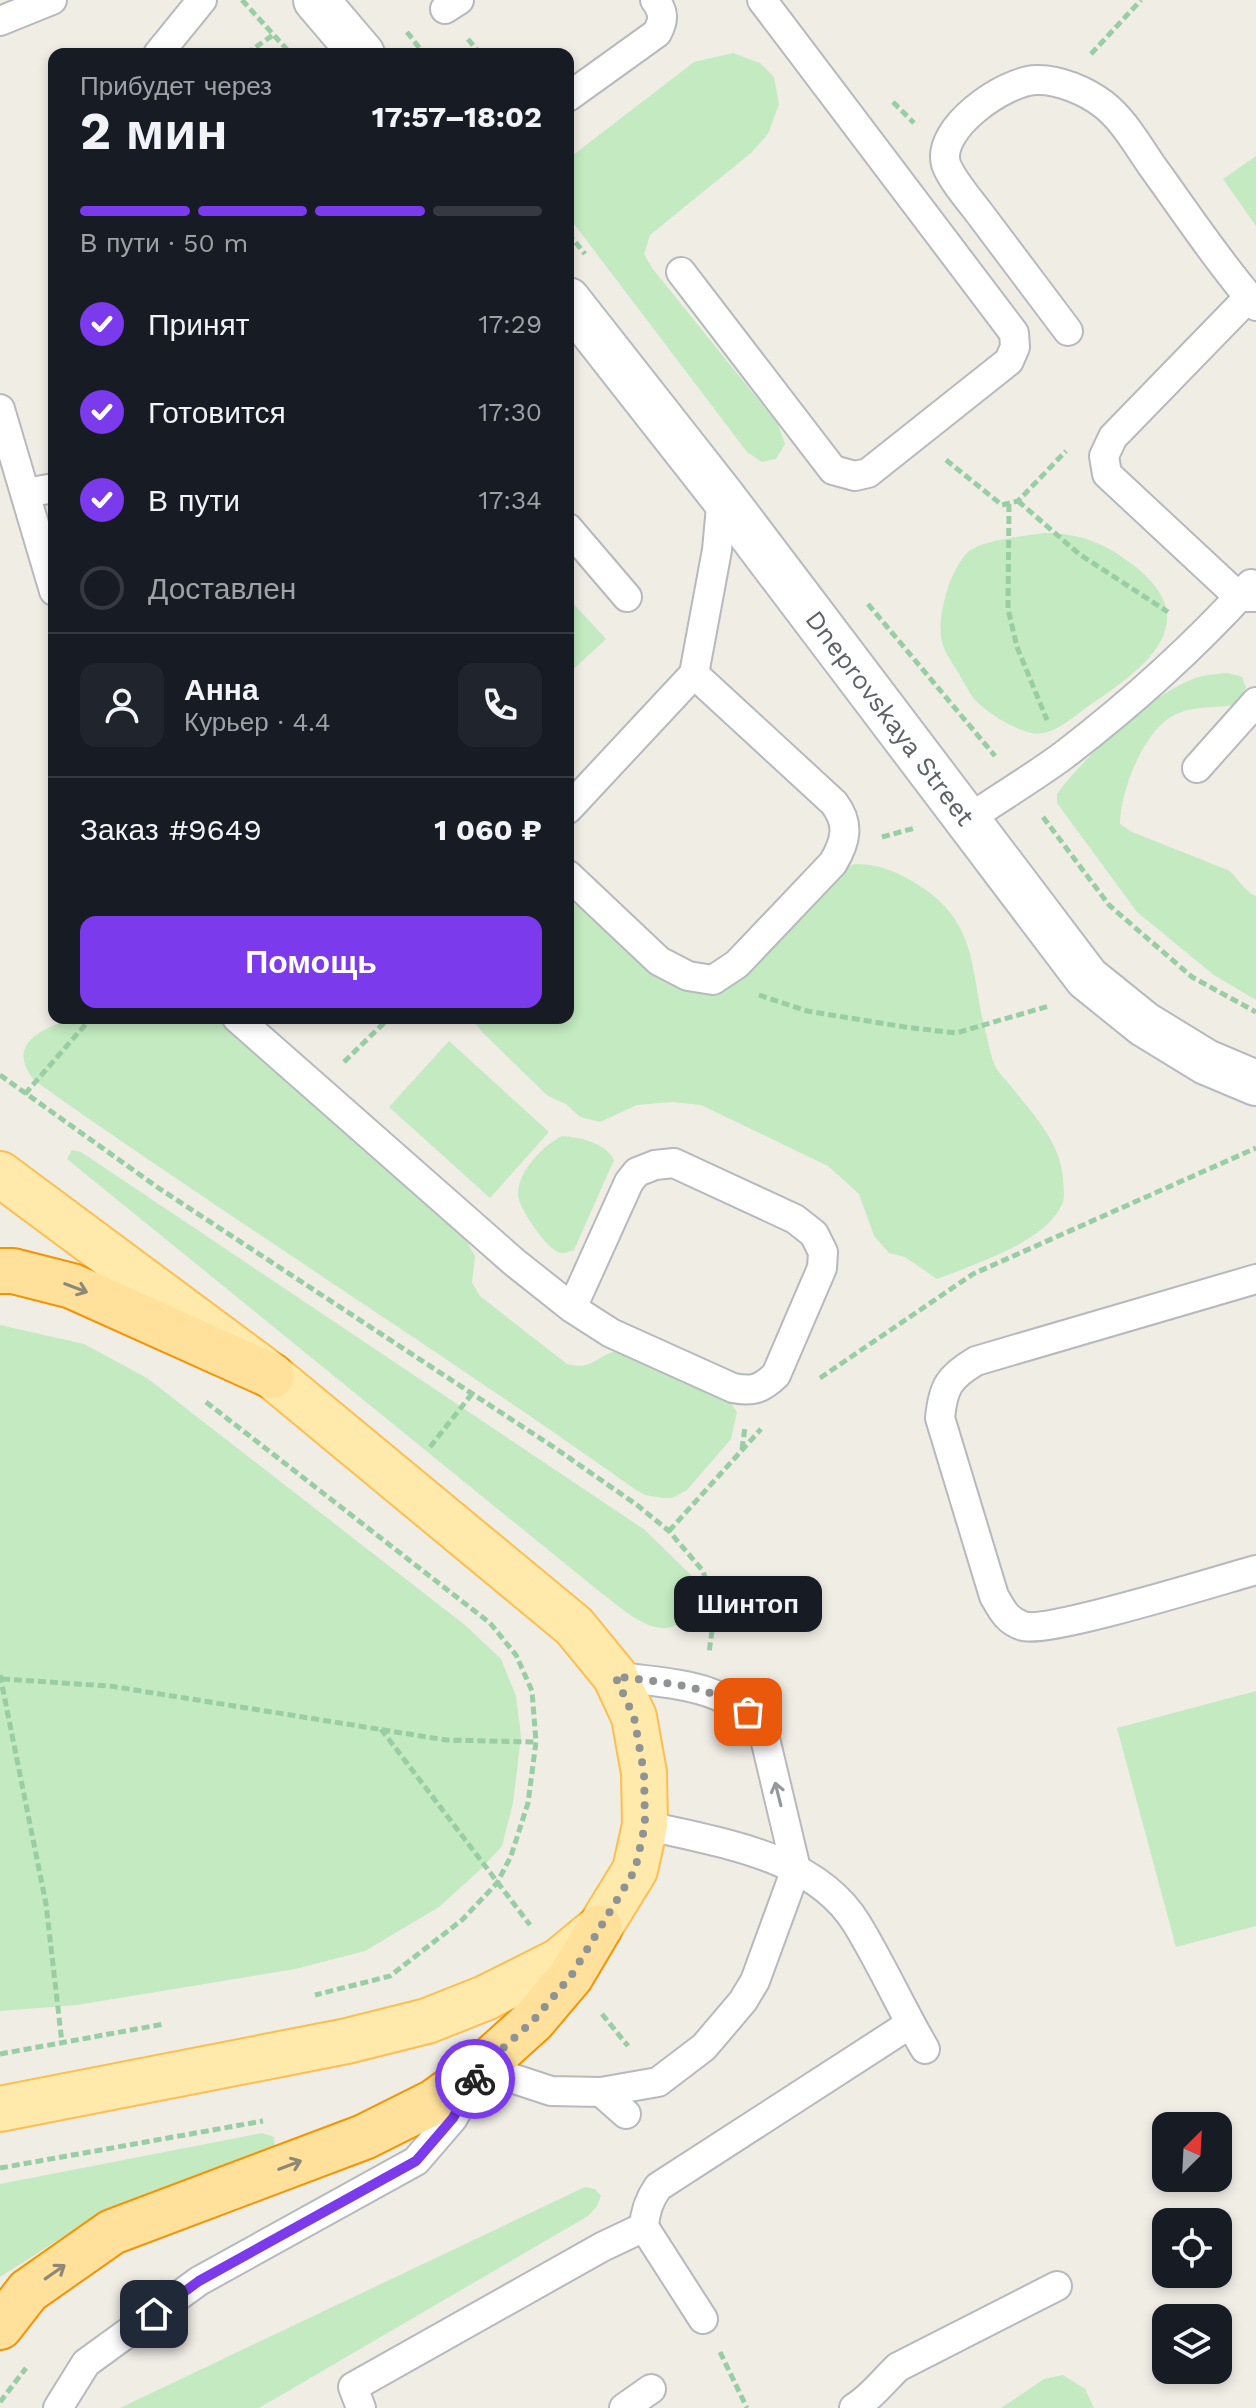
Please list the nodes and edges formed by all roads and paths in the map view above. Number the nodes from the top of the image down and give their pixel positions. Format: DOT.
graph roads {
  1 [pos="52,0"];
  2 [pos="202,0"];
  3 [pos="242,0"];
  4 [pos="316,0"];
  5 [pos="655,0"];
  6 [pos="762,0"];
  7 [pos="1141,0"];
  8 [pos="0,21"];
  9 [pos="273,35"];
  10 [pos="163,48"];
  11 [pos="255,48"];
  12 [pos="285,48"];
  13 [pos="357,48"];
  14 [pos="1063,83"];
  15 [pos="885,91"];
  16 [pos="574,93"];
  17 [pos="946,154"];
  18 [pos="681,272"];
  19 [pos="1253,301"];
  20 [pos="574,308"];
  21 [pos="1068,331"];
  22 [pos="0,409"];
  23 [pos="48,489"];
  24 [pos="26,493"];
  25 [pos="722,496"];
  26 [pos="1018,501"];
  27 [pos="1009,504"];
  28 [pos="574,535"];
  29 [pos="48,570"];
  30 [pos="1250,591"];
  31 [pos="627,597"];
  32 [pos="1204,636"];
  33 [pos="694,674"];
  34 [pos="1256,702"];
  35 [pos="1062,756"];
  36 [pos="1197,768"];
  37 [pos="574,803"];
  38 [pos="967,820"];
  39 [pos="1057,835"];
  40 [pos="574,881"];
  41 [pos="713,980"];
  42 [pos="1056,1004"];
  43 [pos="1256,1012"];
  44 [pos="86,1024"];
  45 [pos="244,1024"];
  46 [pos="383,1024"];
  47 [pos="365,1042"];
  48 [pos="1256,1083"];
  49 [pos="25,1094"];
  50 [pos="1256,1148"];
  51 [pos="0,1174"];
  52 [pos="0,1271"];
  53 [pos="1256,1279"];
  54 [pos="572,1308"];
  55 [pos="272,1376"];
  56 [pos="813,1382"];
  57 [pos="198,1395"];
  58 [pos="769,1420"];
  59 [pos="669,1531"];
  60 [pos="1256,1570"];
  61 [pos="615,1676"];
  62 [pos="1,1677"];
  63 [pos="381,1729"];
  64 [pos="536,1742"];
  65 [pos="645,1825"];
  66 [pos="796,1869"];
  67 [pos="497,1883"];
  68 [pos="600,1927"];
  69 [pos="309,1997"];
  70 [pos="172,2023"];
  71 [pos="910,2024"];
  72 [pos="62,2043"];
  73 [pos="925,2049"];
  74 [pos="0,2054"];
  75 [pos="481,2068"];
  76 [pos="601,2092"];
  77 [pos="0,2109"];
  78 [pos="626,2114"];
  79 [pos="274,2119"];
  80 [pos="0,2168"];
  81 [pos="644,2227"];
  82 [pos="1057,2286"];
  83 [pos="703,2319"];
  84 [pos="0,2327"];
  85 [pos="34,2358"];
  86 [pos="724,2359"];
  87 [pos="651,2389"];
  88 [pos="0,2402"];
  89 [pos="58,2408"];
  90 [pos="361,2408"];
  91 [pos="624,2408"];
  92 [pos="747,2408"];
  93 [pos="854,2408"];
  1 -- 8 [label="lane"];
  2 -- 10 [label="lane"];
  3 -- 9 [label="path"];
  4 -- 13 [label="main road"];
  5 -- 16 [label="lane"];
  6 -- 18 [label="lane"];
  7 -- 14 [label="path"];
  9 -- 11 [label="path"];
  9 -- 12 [label="path"];
  14 -- 17 [label="lane"];
  14 -- 19 [label="lane"];
  15 -- 17 [label="path"];
  17 -- 21 [label="lane"];
  19 -- 30 [label="lane"];
  20 -- 25 [label="main road, Dneprovskaya Street"];
  22 -- 24 [label="lane"];
  23 -- 24 [label="lane"];
  24 -- 29 [label="lane"];
  25 -- 33 [label="lane"];
  25 -- 38 [label="main road, Dneprovskaya Street"];
  26 -- 32 [label="path"];
  27 -- 35 [label="path"];
  28 -- 31 [label="lane"];
  30 -- 32 [label="lane"];
  32 -- 35 [label="lane"];
  33 -- 37 [label="lane"];
  33 -- 41 [label="lane"];
  34 -- 36 [label="lane"];
  35 -- 38 [label="lane"];
  38 -- 48 [label="main road, Dneprovskaya Street"];
  39 -- 43 [label="path"];
  40 -- 41 [label="lane"];
  41 -- 42 [label="path"];
  44 -- 49 [label="path"];
  45 -- 54 [label="lane"];
  46 -- 47 [label="path"];
  50 -- 56 [label="path"];
  51 -- 55 [label="main road"];
  52 -- 55 [label="highway, one-way"];
  53 -- 60 [label="lane"];
  54 -- 54 [label="lane"];
  55 -- 61 [label="main road"];
  57 -- 64 [label="path"];
  58 -- 59 [label="path"];
  61 -- 65 [label="main road"];
  66 -- 61 [label="lane, one-way"];
  62 -- 63 [label="path"];
  62 -- 72 [label="path"];
  63 -- 64 [label="path"];
  63 -- 67 [label="path"];
  64 -- 67 [label="path"];
  65 -- 66 [label="lane"];
  65 -- 68 [label="main road"];
  66 -- 71 [label="lane"];
  66 -- 76 [label="lane"];
  67 -- 69 [label="path"];
  68 -- 75 [label="highway"];
  68 -- 77 [label="main road"];
  70 -- 72 [label="path"];
  71 -- 73 [label="lane"];
  71 -- 81 [label="lane"];
  72 -- 74 [label="path"];
  75 -- 76 [label="lane"];
  84 -- 75 [label="highway, one-way"];
  75 -- 89 [label="lane"];
  76 -- 78 [label="lane"];
  79 -- 80 [label="path"];
  81 -- 83 [label="lane"];
  81 -- 90 [label="lane"];
  82 -- 93 [label="lane"];
  85 -- 88 [label="path"];
  86 -- 92 [label="path"];
  87 -- 91 [label="lane"];
}
